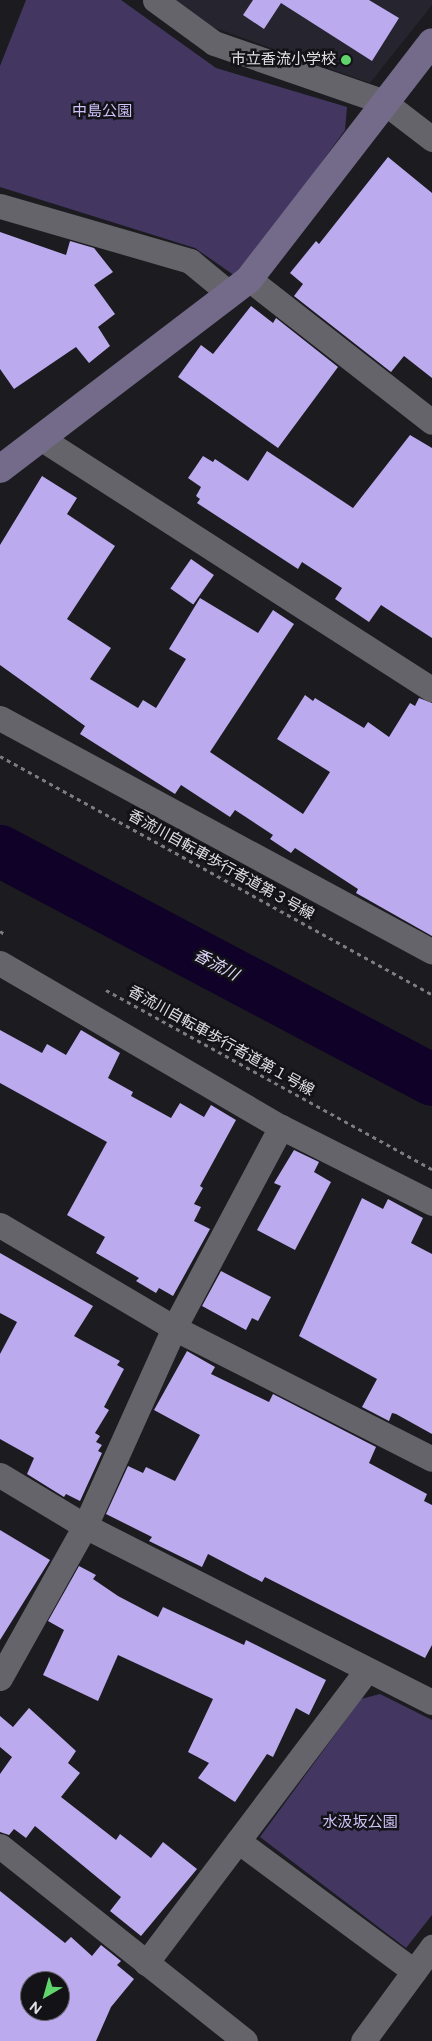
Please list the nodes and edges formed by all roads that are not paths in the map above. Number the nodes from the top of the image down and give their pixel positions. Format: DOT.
graph roads {
  1 [pos="155,0"];
  2 [pos="432,42"];
  3 [pos="384,102"];
  4 [pos="432,139"];
  5 [pos="0,206"];
  6 [pos="240,286"];
  7 [pos="432,422"];
  8 [pos="42,439"];
  9 [pos="0,469"];
  10 [pos="432,689"];
  11 [pos="0,718"];
  12 [pos="432,952"];
  13 [pos="0,963"];
  14 [pos="281,1127"];
  15 [pos="432,1203"];
  16 [pos="0,1225"];
  17 [pos="174,1328"];
  18 [pos="432,1459"];
  19 [pos="0,1475"];
  20 [pos="85,1526"];
  21 [pos="367,1670"];
  22 [pos="0,1678"];
  23 [pos="432,1702"];
  24 [pos="238,1841"];
  25 [pos="0,1846"];
  26 [pos="432,1947"];
  27 [pos="146,1963"];
  28 [pos="414,1971"];
  29 [pos="245,2041"];
  30 [pos="363,2041"];
  1 -- 3 [label="street"];
  2 -- 3 [label="street"];
  3 -- 4 [label="street"];
  3 -- 6 [label="street"];
  5 -- 6 [label="street"];
  6 -- 7 [label="street"];
  6 -- 8 [label="street"];
  8 -- 9 [label="street"];
  8 -- 10 [label="street"];
  11 -- 12 [label="street"];
  13 -- 14 [label="street"];
  14 -- 15 [label="street"];
  14 -- 17 [label="street"];
  16 -- 17 [label="street"];
  17 -- 18 [label="street"];
  17 -- 20 [label="street"];
  19 -- 20 [label="street"];
  20 -- 21 [label="street"];
  20 -- 22 [label="street"];
  21 -- 23 [label="street"];
  21 -- 24 [label="street"];
  24 -- 27 [label="street"];
  24 -- 28 [label="street"];
  25 -- 27 [label="street"];
  26 -- 28 [label="street"];
  27 -- 29 [label="street"];
  28 -- 30 [label="street"];
}
